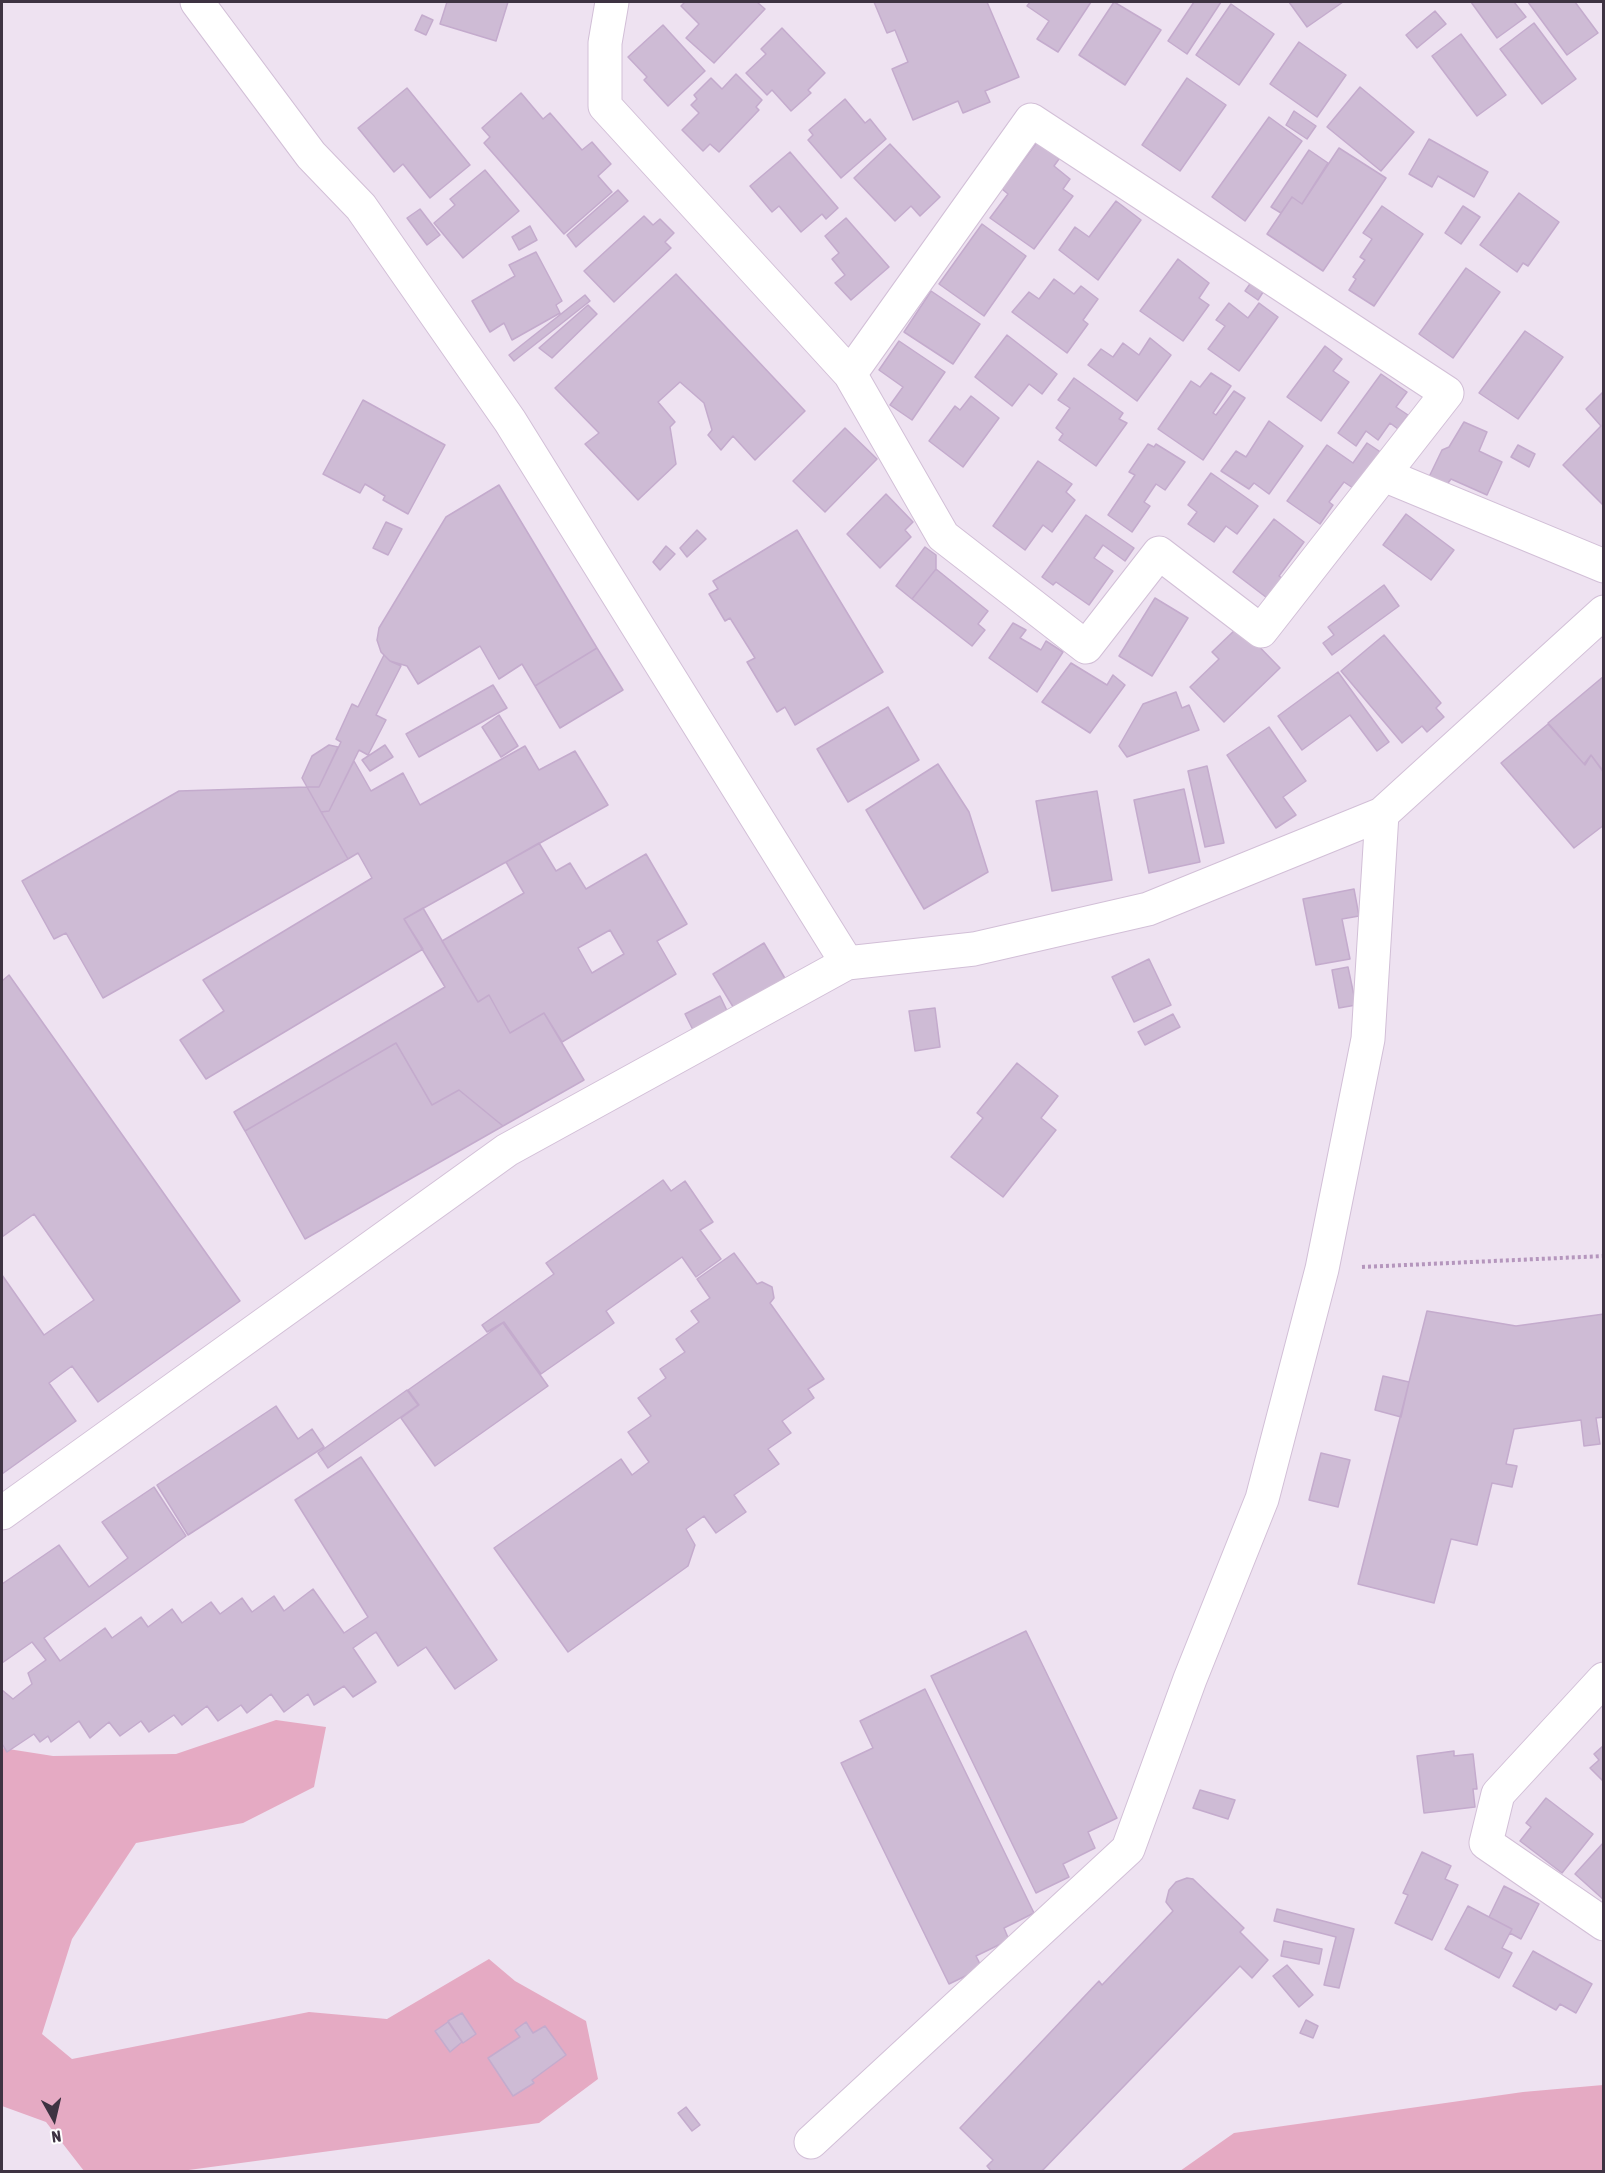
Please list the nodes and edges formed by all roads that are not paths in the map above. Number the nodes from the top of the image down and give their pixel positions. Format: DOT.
graph roads {
  1 [pos="197,2"];
  2 [pos="612,2"];
  3 [pos="850,374"];
  4 [pos="1384,475"];
  5 [pos="1604,566"];
  6 [pos="1604,612"];
  7 [pos="1382,814"];
  8 [pos="848,963"];
  9 [pos="2,1513"];
  10 [pos="1604,1679"];
  11 [pos="1604,1924"];
  12 [pos="811,2142"];
  1 -- 8 [label="street"];
  2 -- 3 [label="street"];
  3 -- 4 [label="street"];
  3 -- 4 [label="street"];
  4 -- 5 [label="street"];
  6 -- 7 [label="street"];
  7 -- 8 [label="street"];
  7 -- 12 [label="street"];
  8 -- 9 [label="street"];
  10 -- 11 [label="street"];
}
